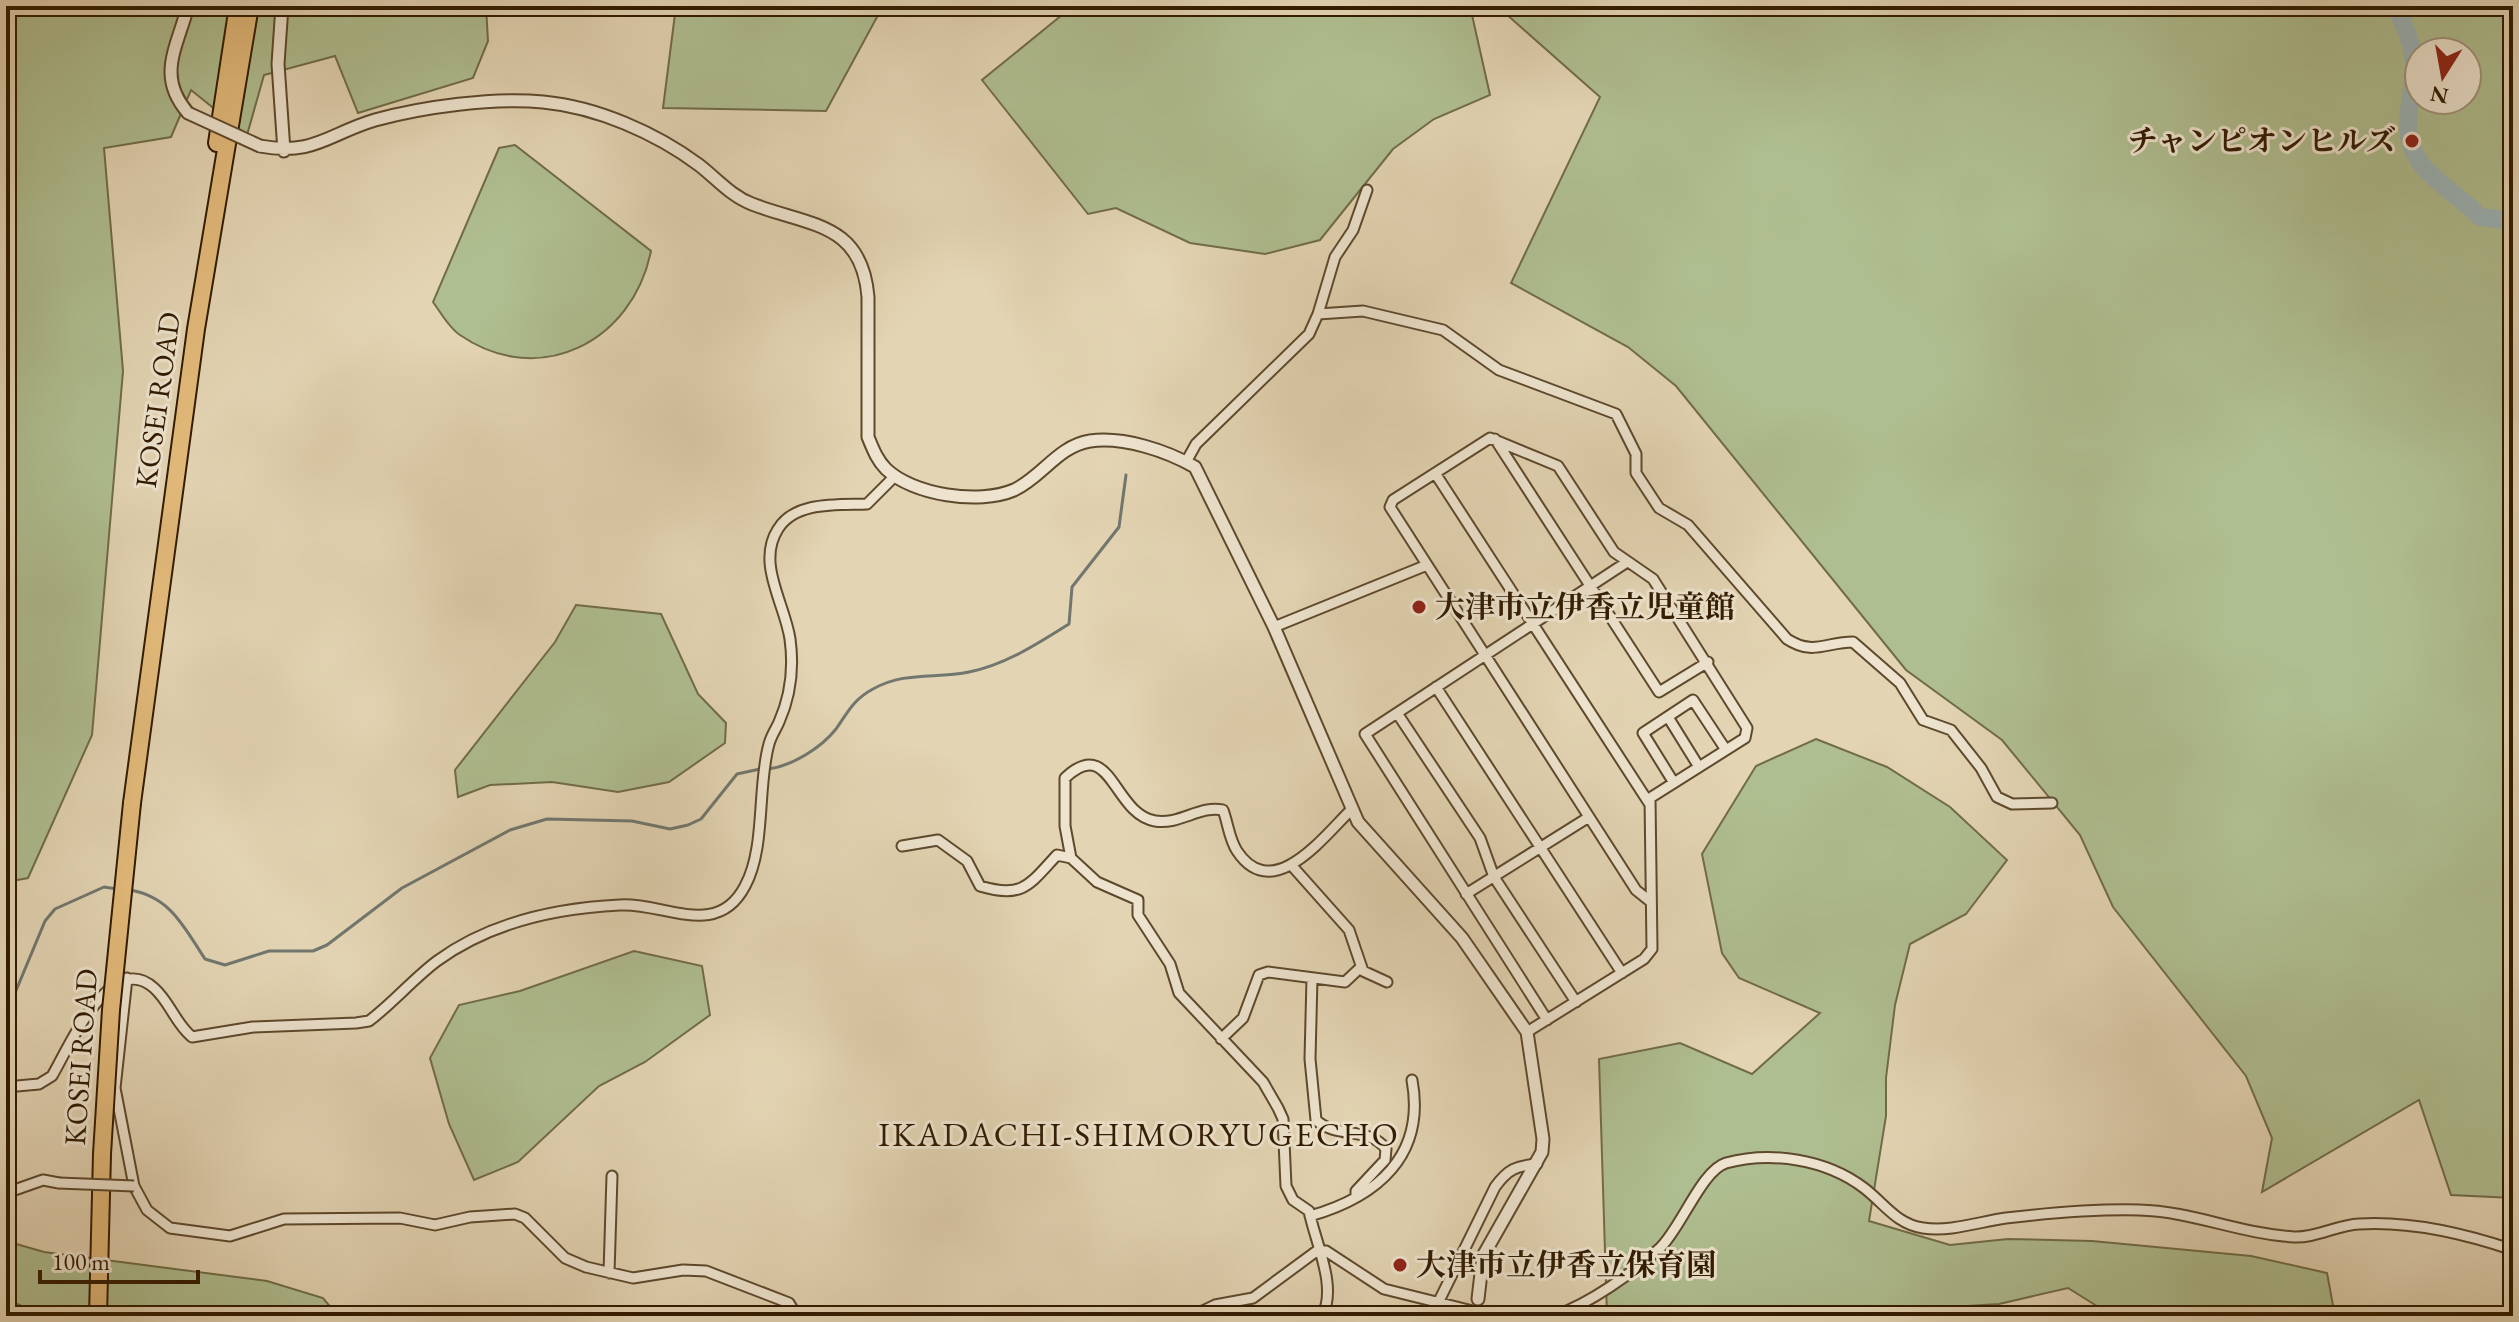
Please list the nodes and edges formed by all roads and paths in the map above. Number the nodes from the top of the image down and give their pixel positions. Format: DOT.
graph roads {
  1 [pos="188,6"];
  2 [pos="238,6"];
  3 [pos="250,6"];
  4 [pos="282,6"];
  5 [pos="284,151"];
  6 [pos="1367,190"];
  7 [pos="1318,314"];
  8 [pos="1495,439"];
  9 [pos="1186,462"];
  10 [pos="1435,473"];
  11 [pos="891,480"];
  12 [pos="1627,562"];
  13 [pos="1427,565"];
  14 [pos="1590,586"];
  15 [pos="1533,624"];
  16 [pos="1274,627"];
  17 [pos="1485,655"];
  18 [pos="1708,662"];
  19 [pos="1436,687"];
  20 [pos="1397,713"];
  21 [pos="1668,717"];
  22 [pos="1726,750"];
  23 [pos="1699,767"];
  24 [pos="1674,783"];
  25 [pos="132,803"];
  26 [pos="1649,803"];
  27 [pos="2052,803"];
  28 [pos="1351,810"];
  29 [pos="1589,817"];
  30 [pos="902,846"];
  31 [pos="1540,848"];
  32 [pos="1071,858"];
  33 [pos="1293,867"];
  34 [pos="1494,877"];
  35 [pos="1466,894"];
  36 [pos="1651,902"];
  37 [pos="1361,967"];
  38 [pos="1622,973"];
  39 [pos="127,978"];
  40 [pos="1312,978"];
  41 [pos="1387,982"];
  42 [pos="1576,1002"];
  43 [pos="1547,1020"];
  44 [pos="1527,1032"];
  45 [pos="1221,1039"];
  46 [pos="1412,1080"];
  47 [pos="6,1087"];
  48 [pos="1538,1164"];
  49 [pos="612,1176"];
  50 [pos="134,1186"];
  51 [pos="6,1193"];
  52 [pos="1356,1196"];
  53 [pos="1310,1216"];
  54 [pos="1318,1250"];
  55 [pos="2513,1250"];
  56 [pos="609,1273"];
  57 [pos="1478,1299"];
  58 [pos="1438,1303"];
  59 [pos="98,1308"];
  60 [pos="797,1316"];
  61 [pos="1192,1316"];
  62 [pos="1322,1316"];
  63 [pos="1493,1316"];
  64 [pos="1554,1316"];
  1 -- 5 [label="street, bridge"];
  2 -- 25 [label="highway, KOSEI ROAD"];
  3 -- 25 [label="highway, KOSEI ROAD"];
  4 -- 5 [label="street"];
  5 -- 9 [label="street"];
  6 -- 7 [label="street"];
  7 -- 9 [label="street"];
  7 -- 27 [label="street"];
  8 -- 10 [label="street"];
  8 -- 12 [label="street"];
  8 -- 14 [label="street"];
  9 -- 16 [label="street"];
  10 -- 13 [label="street"];
  10 -- 15 [label="street"];
  11 -- 39 [label="street"];
  12 -- 14 [label="street"];
  12 -- 18 [label="street"];
  13 -- 16 [label="street"];
  13 -- 17 [label="street"];
  14 -- 15 [label="street"];
  14 -- 18 [label="street"];
  15 -- 17 [label="street"];
  15 -- 26 [label="street"];
  16 -- 28 [label="street"];
  17 -- 19 [label="street"];
  17 -- 29 [label="street"];
  18 -- 22 [label="street"];
  19 -- 20 [label="street"];
  19 -- 31 [label="street"];
  20 -- 34 [label="street"];
  20 -- 35 [label="street"];
  21 -- 22 [label="street"];
  21 -- 23 [label="street"];
  21 -- 24 [label="street"];
  22 -- 23 [label="street"];
  23 -- 24 [label="street"];
  24 -- 26 [label="street"];
  25 -- 59 [label="highway, KOSEI ROAD, bridge"];
  26 -- 36 [label="street"];
  28 -- 33 [label="street"];
  28 -- 44 [label="street"];
  29 -- 31 [label="street"];
  29 -- 36 [label="street"];
  30 -- 32 [label="street"];
  31 -- 34 [label="street"];
  31 -- 38 [label="street"];
  32 -- 33 [label="street"];
  32 -- 45 [label="street"];
  33 -- 37 [label="street"];
  34 -- 35 [label="street"];
  34 -- 42 [label="street"];
  35 -- 43 [label="street"];
  36 -- 38 [label="street"];
  37 -- 40 [label="street"];
  37 -- 41 [label="street"];
  38 -- 42 [label="street"];
  39 -- 47 [label="street"];
  39 -- 50 [label="street"];
  40 -- 45 [label="street"];
  40 -- 52 [label="street"];
  42 -- 43 [label="street"];
  43 -- 44 [label="street"];
  44 -- 48 [label="street"];
  45 -- 53 [label="street"];
  46 -- 52 [label="street"];
  48 -- 57 [label="street"];
  48 -- 58 [label="street"];
  49 -- 56 [label="street"];
  50 -- 51 [label="street, bridge"];
  50 -- 56 [label="street"];
  52 -- 53 [label="street"];
  53 -- 54 [label="street"];
  54 -- 58 [label="street"];
  54 -- 61 [label="street"];
  54 -- 62 [label="street"];
  55 -- 64 [label="street"];
  56 -- 60 [label="street"];
  58 -- 63 [label="street"];
}
